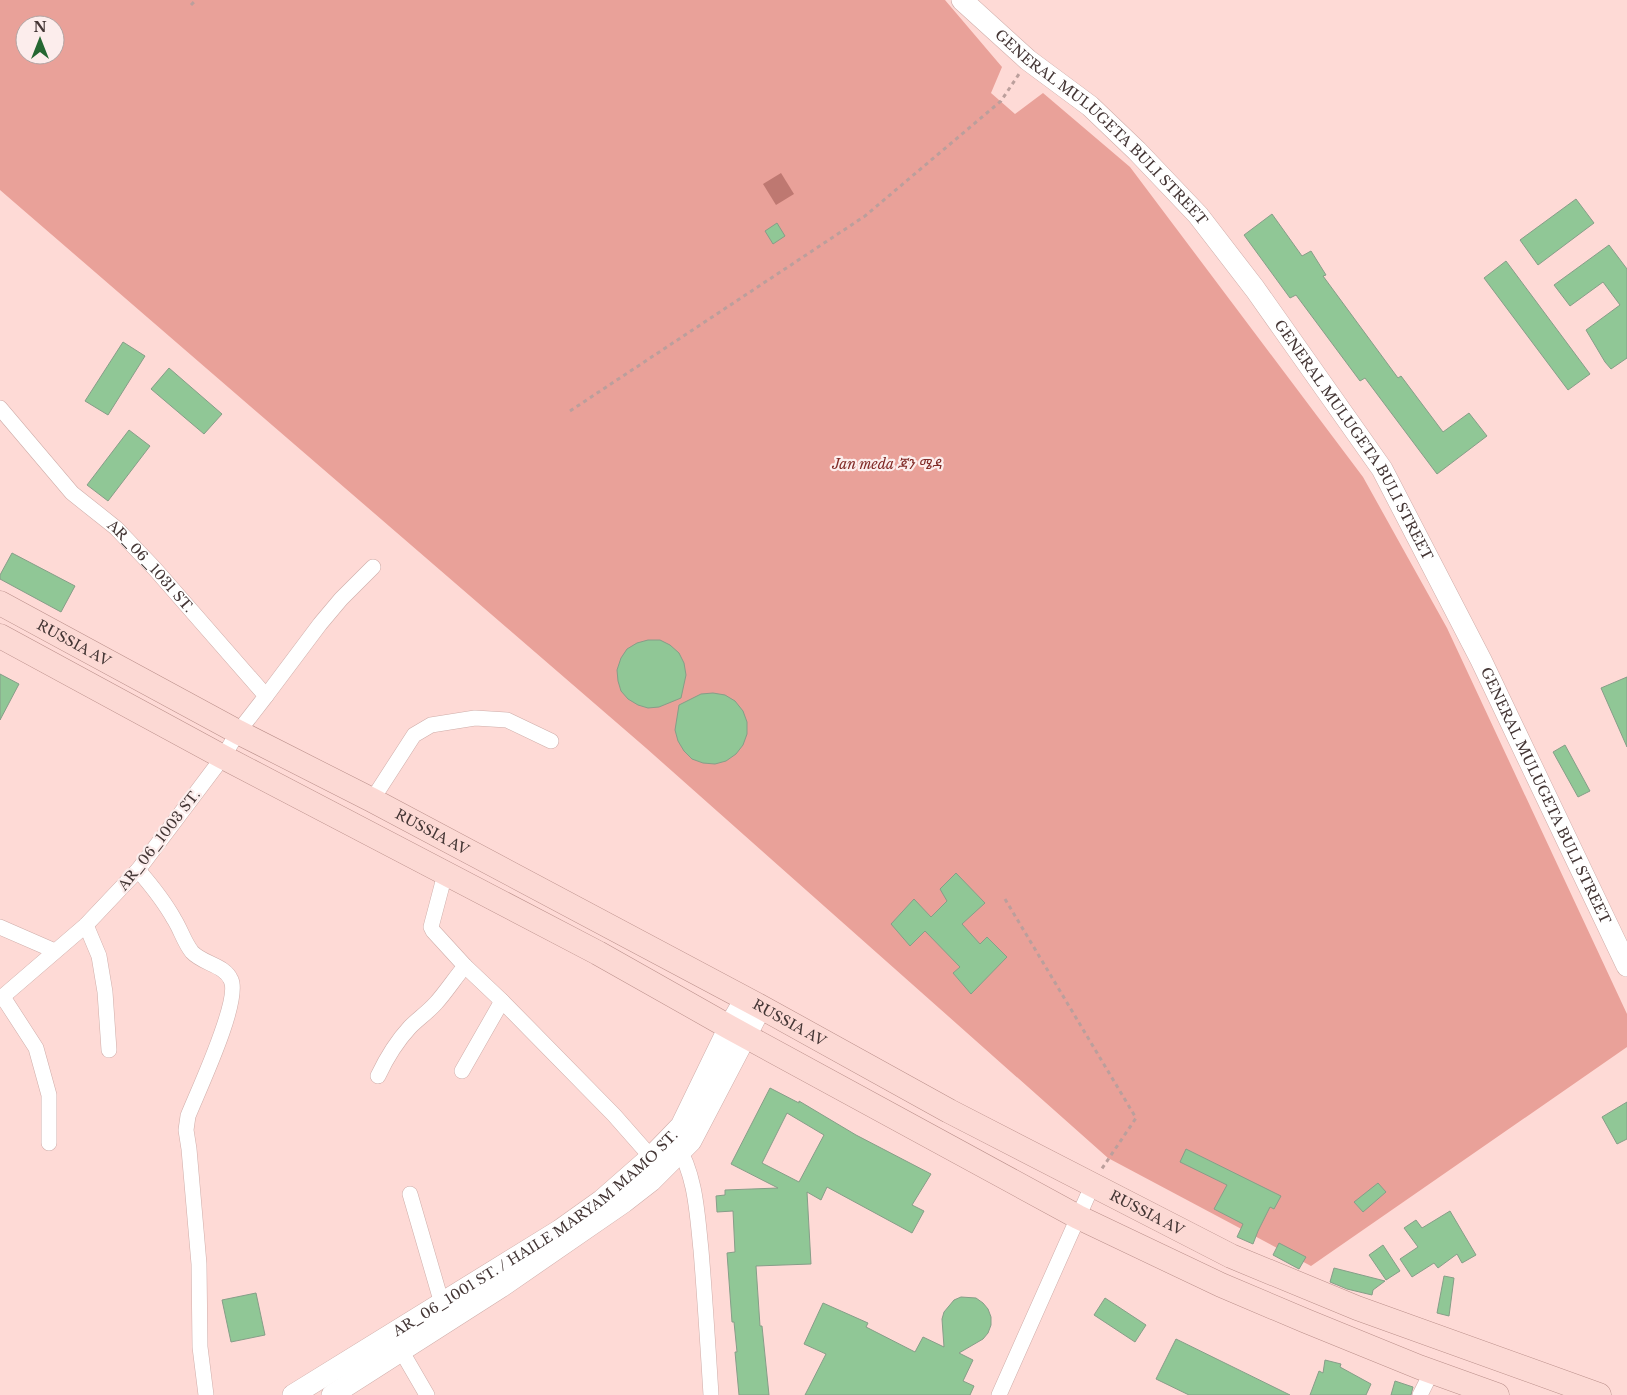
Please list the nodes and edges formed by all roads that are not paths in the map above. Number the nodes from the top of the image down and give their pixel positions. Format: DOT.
graph roads {
  1 [pos="962,0"];
  2 [pos="0,408"];
  3 [pos="373,568"];
  4 [pos="0,603"];
  5 [pos="0,636"];
  6 [pos="266,696"];
  7 [pos="238,732"];
  8 [pos="551,741"];
  9 [pos="223,757"];
  10 [pos="372,800"];
  11 [pos="138,870"];
  12 [pos="445,874"];
  13 [pos="86,925"];
  14 [pos="0,927"];
  15 [pos="55,951"];
  16 [pos="465,966"];
  17 [pos="1627,966"];
  18 [pos="1,998"];
  19 [pos="502,1000"];
  20 [pos="753,1003"];
  21 [pos="737,1031"];
  22 [pos="109,1050"];
  23 [pos="462,1071"];
  24 [pos="378,1076"];
  25 [pos="49,1143"];
  26 [pos="676,1144"];
  27 [pos="651,1157"];
  28 [pos="1092,1186"];
  29 [pos="410,1194"];
  30 [pos="1078,1217"];
  31 [pos="495,1281"];
  32 [pos="442,1304"];
  33 [pos="395,1332"];
  34 [pos="402,1352"];
  35 [pos="1484,1354"];
  36 [pos="1432,1371"];
  37 [pos="1472,1387"];
  38 [pos="206,1395"];
  39 [pos="293,1395"];
  40 [pos="332,1395"];
  41 [pos="427,1395"];
  42 [pos="711,1395"];
  43 [pos="999,1395"];
  44 [pos="1420,1395"];
  45 [pos="1498,1395"];
  46 [pos="1599,1395"];
  1 -- 17 [label="main road, GENERAL MULUGETA BULI STREET"];
  2 -- 6 [label="street, AR_06_1031 ST."];
  3 -- 6 [label="street"];
  4 -- 7 [label="main road, RUSSIA AV"];
  5 -- 9 [label="main road, RUSSIA AV"];
  6 -- 7 [label="street"];
  7 -- 9 [label="street, AR_06_1003 ST."];
  7 -- 10 [label="main road, RUSSIA AV"];
  8 -- 10 [label="street"];
  9 -- 11 [label="street, AR_06_1003 ST."];
  9 -- 12 [label="main road, RUSSIA AV"];
  10 -- 20 [label="main road, RUSSIA AV"];
  11 -- 13 [label="street, AR_06_1003 ST."];
  11 -- 38 [label="street"];
  12 -- 16 [label="street"];
  12 -- 21 [label="main road, RUSSIA AV"];
  13 -- 15 [label="street, AR_06_1003 ST."];
  13 -- 22 [label="street"];
  14 -- 15 [label="street"];
  15 -- 18 [label="street, AR_06_1003 ST."];
  16 -- 19 [label="street"];
  16 -- 24 [label="street"];
  18 -- 25 [label="street"];
  19 -- 23 [label="street"];
  19 -- 27 [label="street"];
  20 -- 21 [label="main road, AR_06_1001 ST. / HAILE MARYAM MAMO ST."];
  20 -- 28 [label="main road, RUSSIA AV"];
  21 -- 26 [label="main road, AR_06_1001 ST. / HAILE MARYAM MAMO ST."];
  21 -- 30 [label="main road, RUSSIA AV"];
  26 -- 27 [label="main road, AR_06_1001 ST. / HAILE MARYAM MAMO ST."];
  26 -- 31 [label="main road"];
  26 -- 42 [label="street"];
  27 -- 31 [label="main road, AR_06_1001 ST. / HAILE MARYAM MAMO ST."];
  28 -- 30 [label="street"];
  28 -- 35 [label="main road, RUSSIA AV"];
  29 -- 32 [label="street"];
  30 -- 36 [label="main road, RUSSIA AV"];
  30 -- 43 [label="street"];
  31 -- 32 [label="main road, AR_06_1001 ST. / HAILE MARYAM MAMO ST."];
  31 -- 34 [label="main road"];
  32 -- 33 [label="main road, AR_06_1001 ST. / HAILE MARYAM MAMO ST."];
  33 -- 34 [label="street"];
  33 -- 39 [label="main road, AR_06_1001 ST. / HAILE MARYAM MAMO ST."];
  34 -- 40 [label="main road"];
  34 -- 41 [label="street"];
  35 -- 37 [label="main road"];
  35 -- 46 [label="main road, RUSSIA AV"];
  36 -- 37 [label="main road, RUSSIA AV"];
  36 -- 44 [label="street"];
  37 -- 45 [label="main road, RUSSIA AV"];
}
